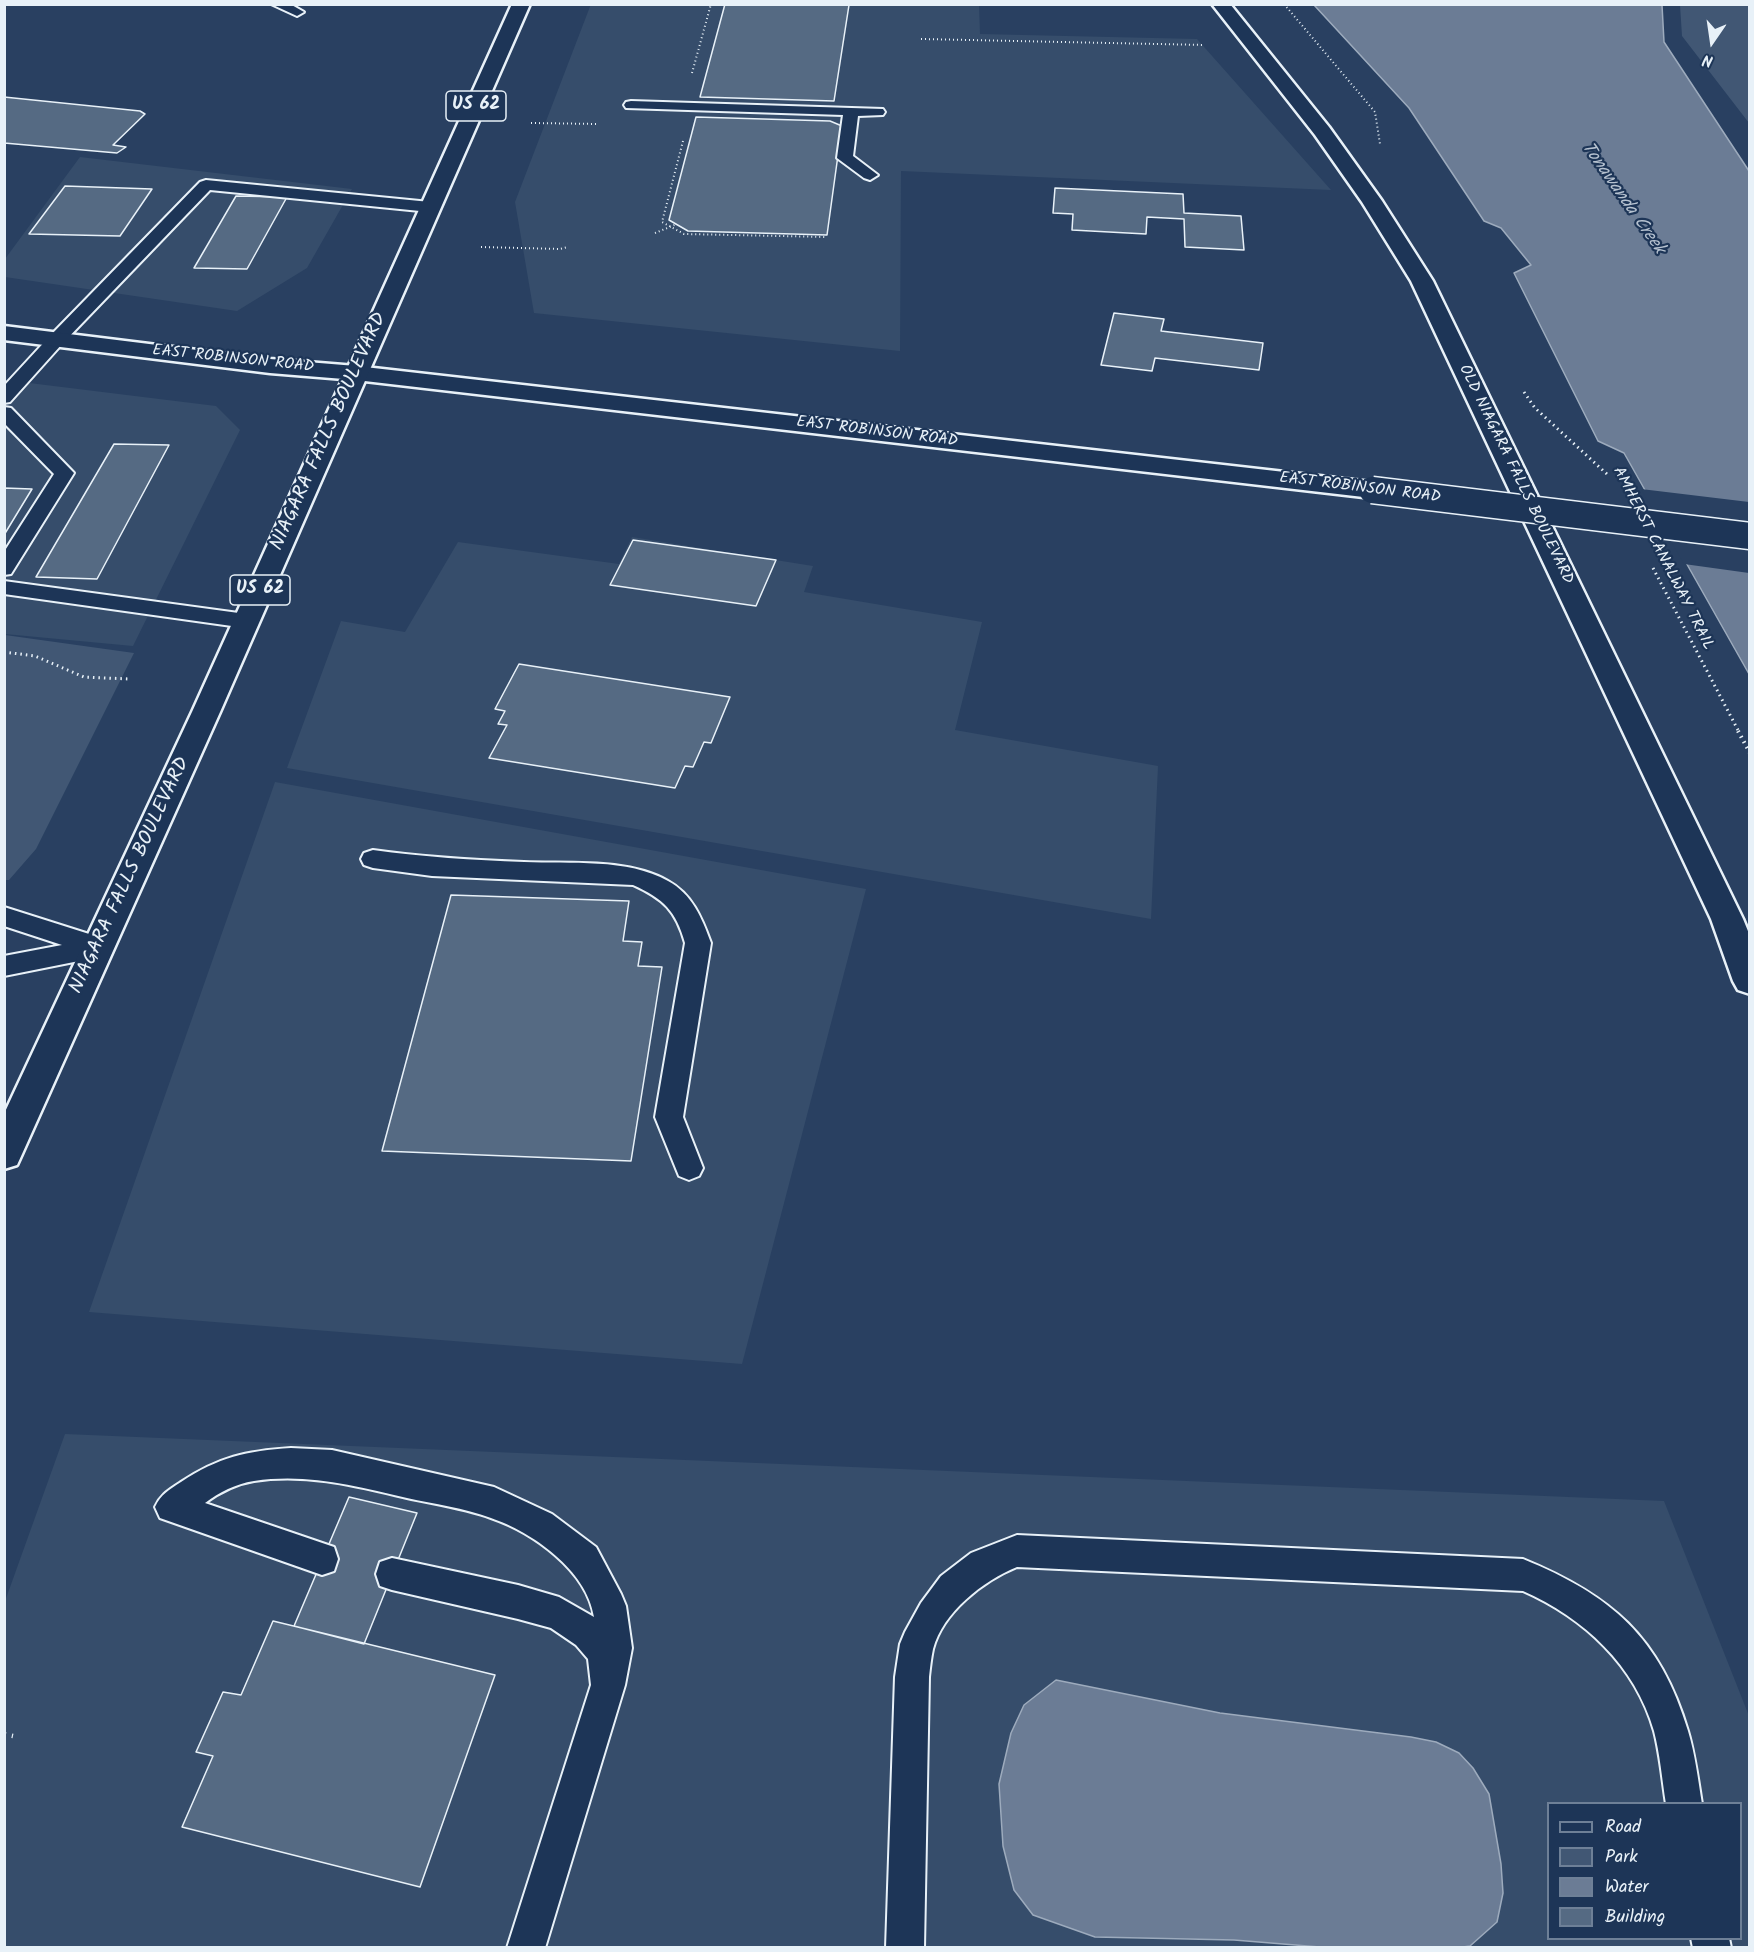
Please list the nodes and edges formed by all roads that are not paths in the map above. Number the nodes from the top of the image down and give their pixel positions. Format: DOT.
graph roads {
  1 [pos="277,4"];
  2 [pos="521,4"];
  3 [pos="1220,4"];
  4 [pos="297,12"];
  5 [pos="631,105"];
  6 [pos="851,111"];
  7 [pos="878,112"];
  8 [pos="870,175"];
  9 [pos="430,207"];
  10 [pos="4,333"];
  11 [pos="56,340"];
  12 [pos="356,373"];
  13 [pos="4,398"];
  14 [pos="4,412"];
  15 [pos="1749,536"];
  16 [pos="4,569"];
  17 [pos="4,587"];
  18 [pos="246,621"];
  19 [pos="372,859"];
  20 [pos="4,916"];
  21 [pos="99,947"];
  22 [pos="4,966"];
  23 [pos="1749,981"];
  24 [pos="4,1154"];
  25 [pos="690,1168"];
  26 [pos="322,1559"];
  27 [pos="392,1574"];
  28 [pos="608,1684"];
  29 [pos="1684,1802"];
  30 [pos="526,1947"];
  31 [pos="905,1947"];
  1 -- 4 [label="lane"];
  2 -- 9 [label="street, NIAGARA FALLS BOULEVARD / US 62"];
  3 -- 23 [label="street, OLD NIAGARA FALLS BOULEVARD"];
  5 -- 6 [label="lane"];
  6 -- 7 [label="lane"];
  6 -- 8 [label="lane"];
  9 -- 11 [label="lane"];
  9 -- 12 [label="street, NIAGARA FALLS BOULEVARD / US 62"];
  10 -- 11 [label="street, EAST ROBINSON ROAD"];
  11 -- 12 [label="street, EAST ROBINSON ROAD"];
  11 -- 13 [label="lane"];
  12 -- 15 [label="street, EAST ROBINSON ROAD, bridge"];
  12 -- 18 [label="street, NIAGARA FALLS BOULEVARD / US 62"];
  14 -- 16 [label="lane"];
  17 -- 18 [label="lane"];
  18 -- 21 [label="street, NIAGARA FALLS BOULEVARD / US 62"];
  19 -- 25 [label="lane"];
  20 -- 21 [label="lane"];
  21 -- 22 [label="lane"];
  21 -- 24 [label="street, NIAGARA FALLS BOULEVARD / US 62"];
  26 -- 28 [label="lane"];
  27 -- 28 [label="lane"];
  28 -- 30 [label="lane"];
  29 -- 31 [label="lane"];
}
